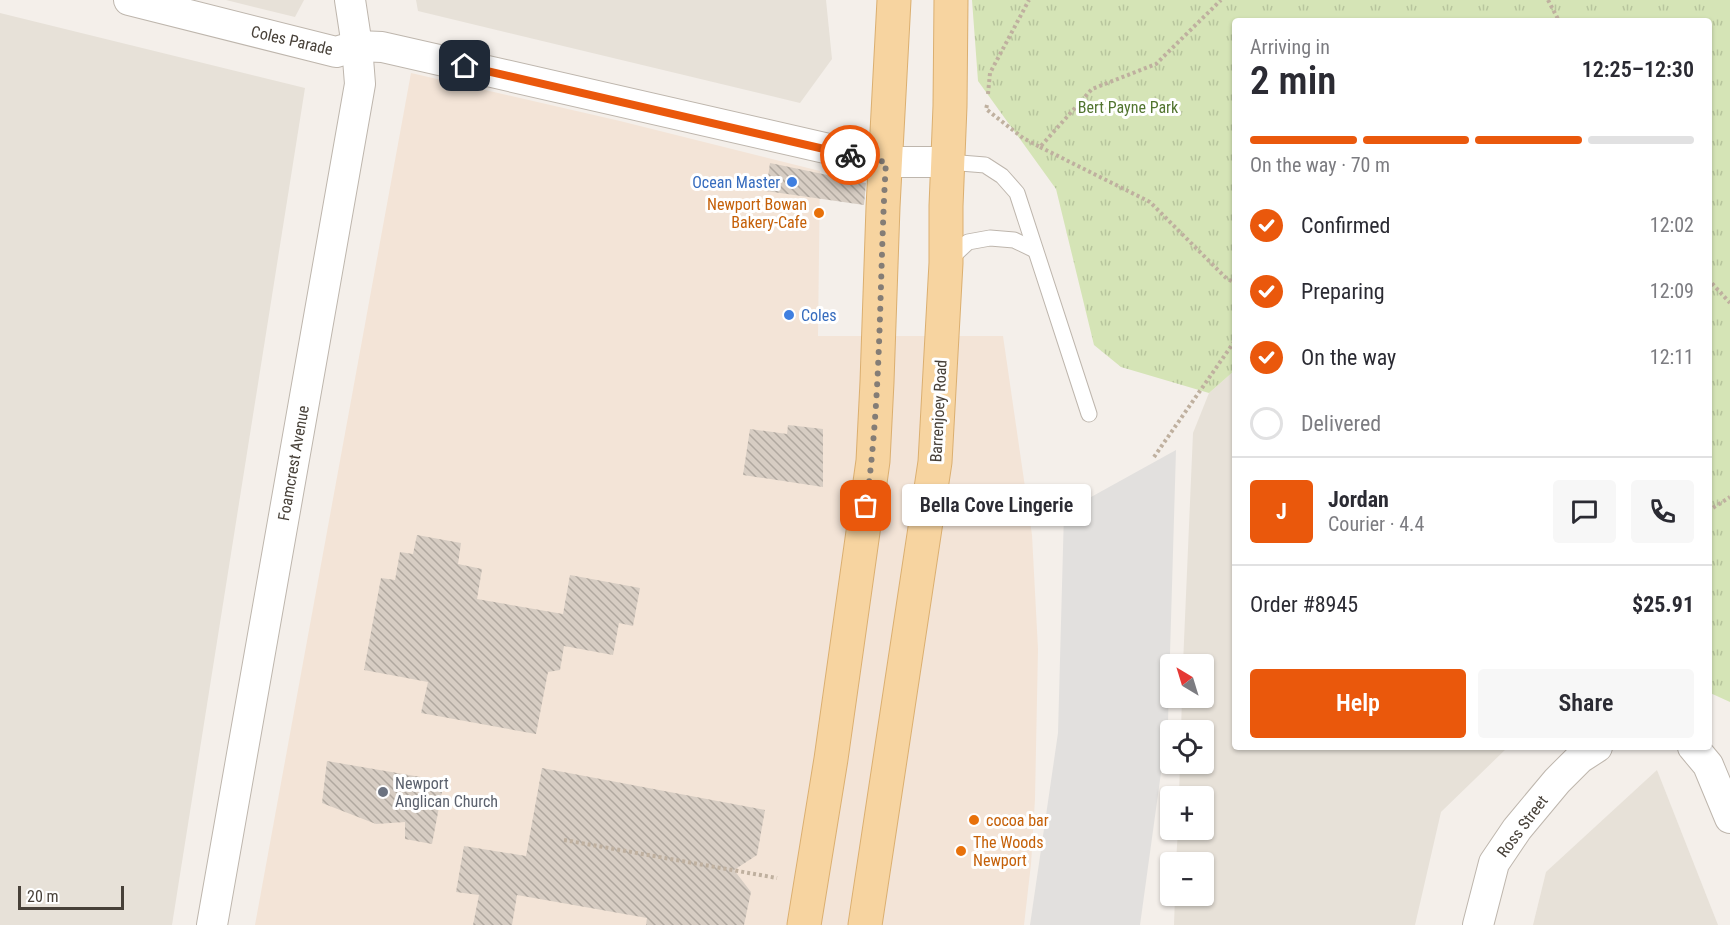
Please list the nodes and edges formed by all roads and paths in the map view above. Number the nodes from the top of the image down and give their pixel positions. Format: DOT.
graph roads {
  1 [pos="129,0"];
  2 [pos="350,0"];
  3 [pos="894,0"];
  4 [pos="951,0"];
  5 [pos="1029,0"];
  6 [pos="1221,0"];
  7 [pos="1548,0"];
  8 [pos="1557,18"];
  9 [pos="357,46"];
  10 [pos="1040,147"];
  11 [pos="886,162"];
  12 [pos="948,162"];
  13 [pos="1035,250"];
  14 [pos="946,263"];
  15 [pos="1232,281"];
  16 [pos="1712,283"];
  17 [pos="1730,303"];
  18 [pos="1232,345"];
  19 [pos="1089,414"];
  20 [pos="1154,457"];
  21 [pos="1730,497"];
  22 [pos="1712,508"];
  23 [pos="1592,750"];
  24 [pos="1700,756"];
  25 [pos="1730,818"];
  26 [pos="564,840"];
  27 [pos="780,879"];
  28 [pos="212,925"];
  29 [pos="804,925"];
  30 [pos="865,925"];
  31 [pos="1478,925"];
  1 -- 9 [label="street, Coles Parade"];
  2 -- 9 [label="street, Foamcrest Avenue"];
  3 -- 11 [label="main road"];
  4 -- 12 [label="main road, Barrenjoey Road"];
  5 -- 10 [label="path"];
  6 -- 10 [label="path"];
  7 -- 8 [label="path"];
  9 -- 11 [label="street, Coles Parade"];
  9 -- 28 [label="street, Foamcrest Avenue"];
  10 -- 15 [label="path"];
  11 -- 12 [label="street, Coles Parade"];
  11 -- 29 [label="main road"];
  12 -- 13 [label="lane"];
  12 -- 14 [label="main road, Barrenjoey Road"];
  13 -- 14 [label="lane"];
  13 -- 19 [label="lane"];
  14 -- 30 [label="main road, Barrenjoey Road"];
  16 -- 17 [label="path"];
  18 -- 20 [label="path"];
  21 -- 22 [label="path"];
  23 -- 31 [label="street, Ross Street"];
  24 -- 25 [label="street"];
  26 -- 27 [label="path"];
}
